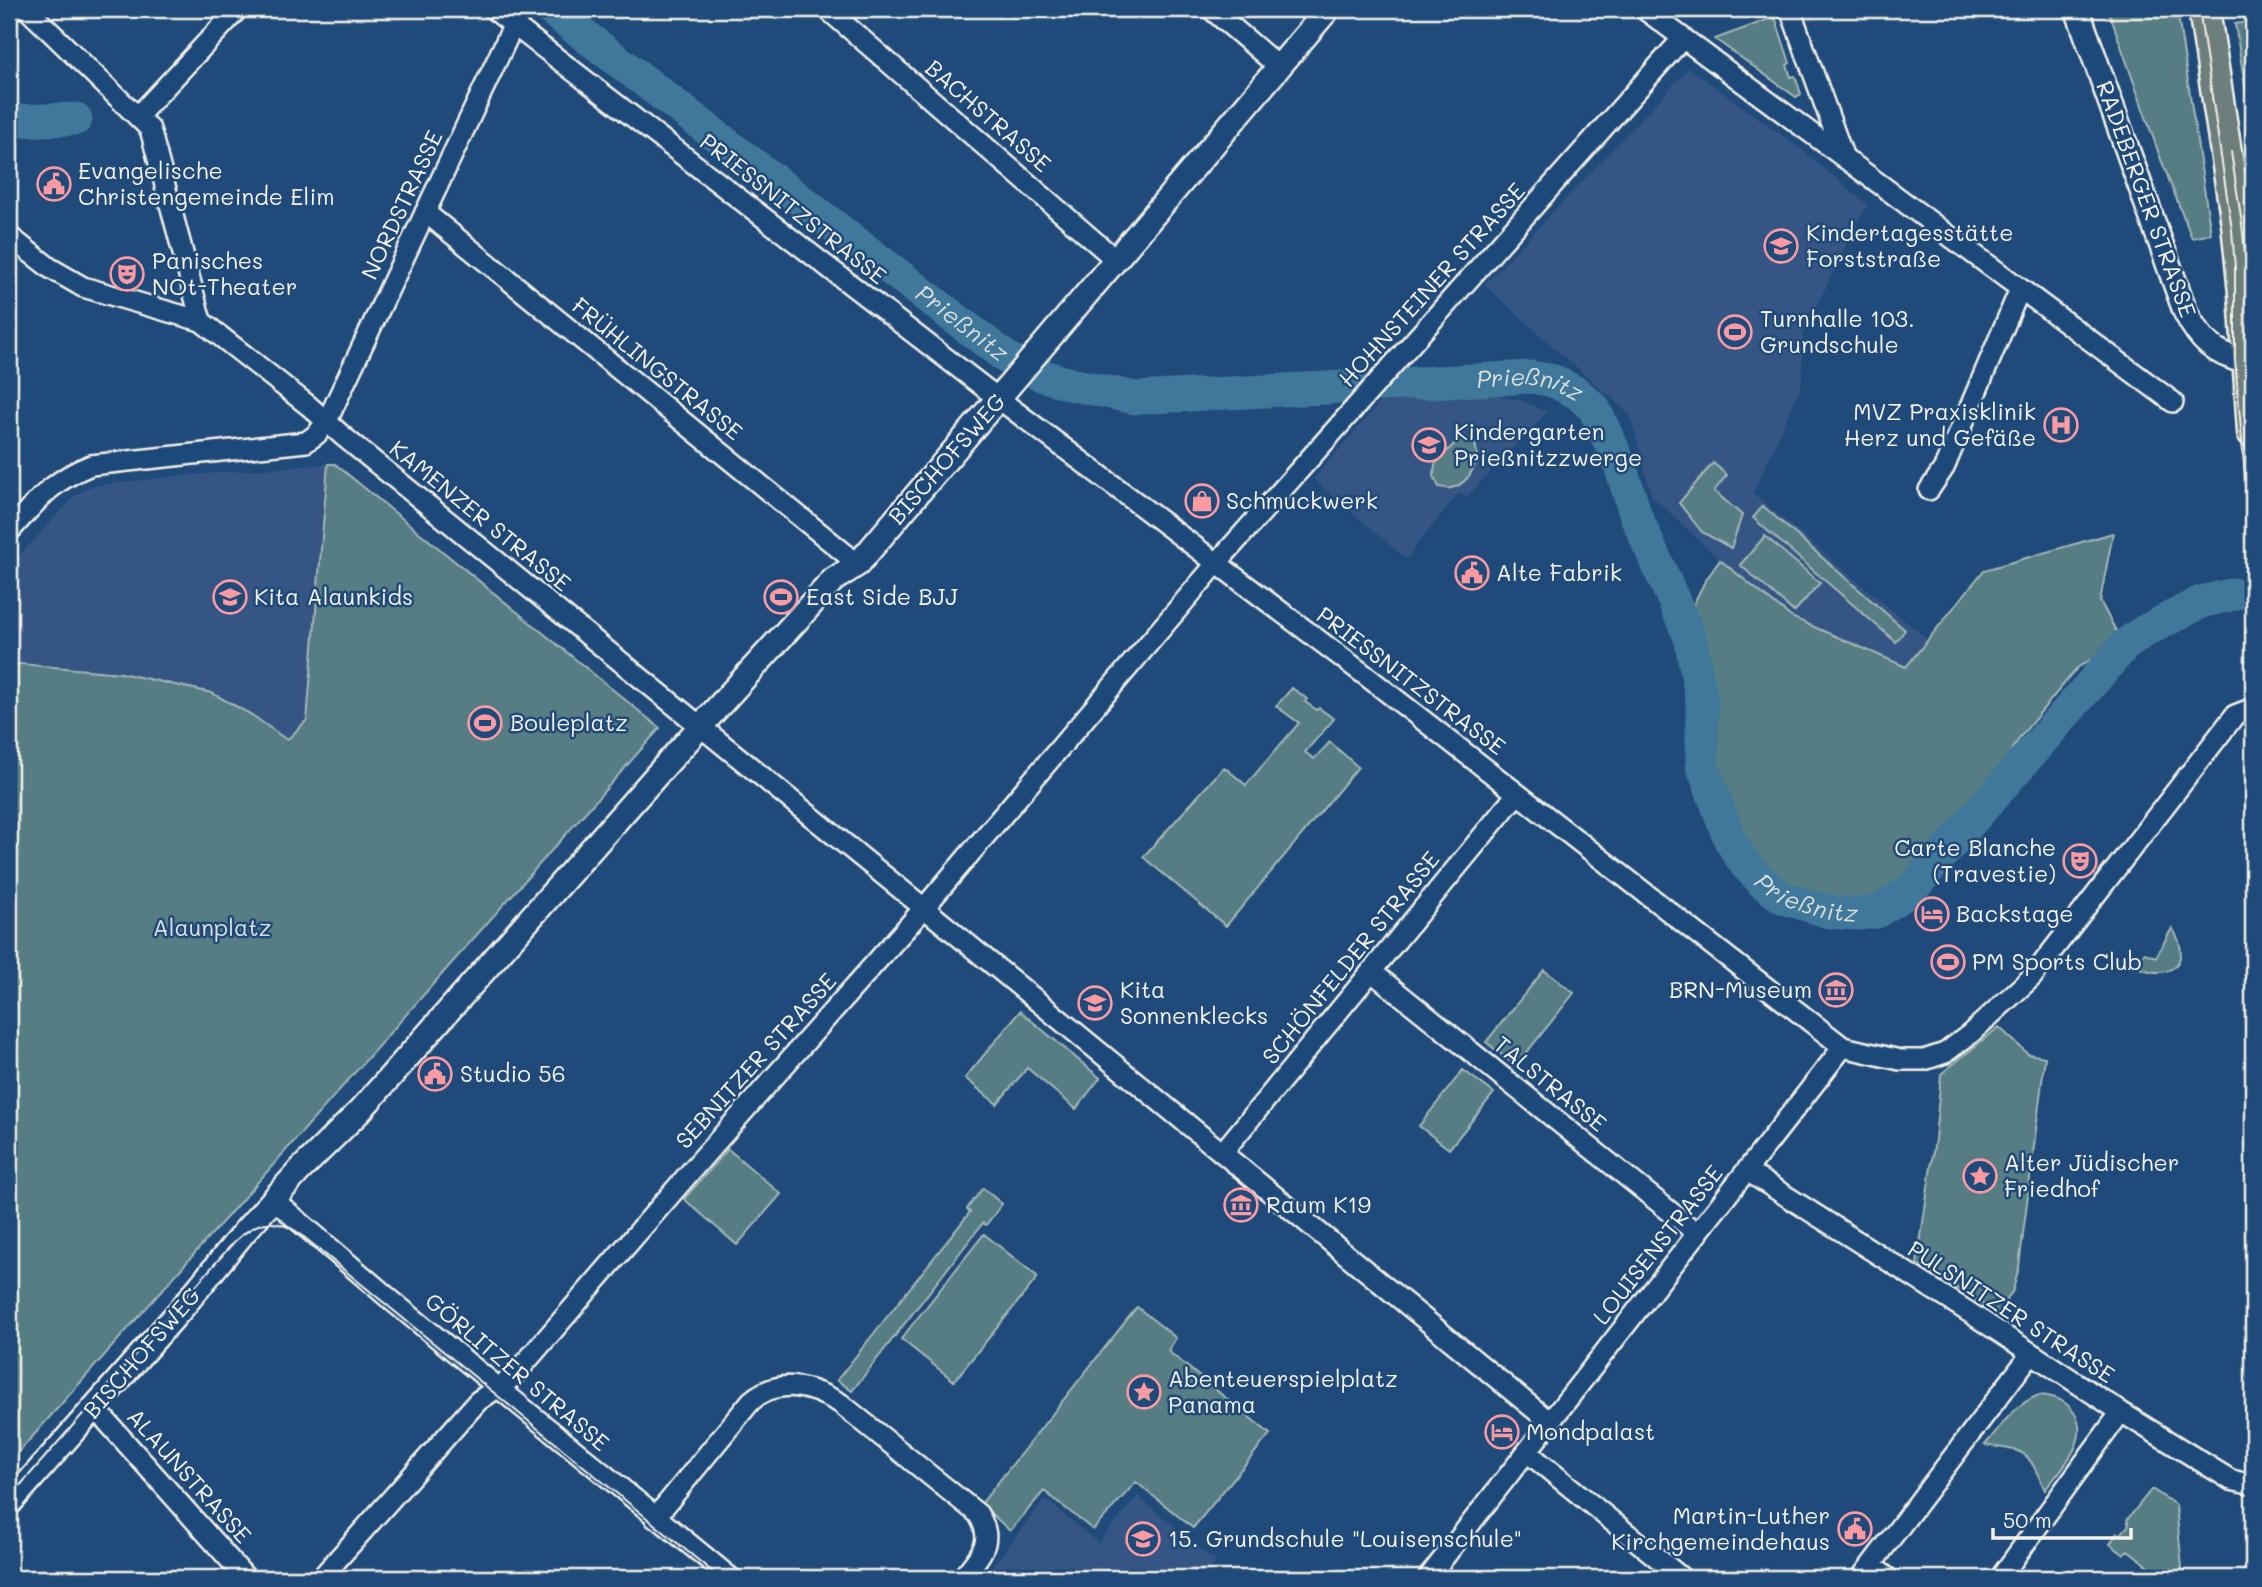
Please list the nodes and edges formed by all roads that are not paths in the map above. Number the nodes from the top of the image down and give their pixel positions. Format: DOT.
graph roads {
  1 [pos="27,9"];
  2 [pos="238,9"];
  3 [pos="493,9"];
  4 [pos="827,9"];
  5 [pos="1211,9"];
  6 [pos="1328,9"];
  7 [pos="1644,9"];
  8 [pos="1790,9"];
  9 [pos="2077,9"];
  10 [pos="2204,9"];
  11 [pos="517,16"];
  12 [pos="1683,38"];
  13 [pos="1279,67"];
  14 [pos="138,116"];
  15 [pos="1844,158"];
  16 [pos="425,212"];
  17 [pos="9,236"];
  18 [pos="1116,260"];
  19 [pos="2020,289"];
  20 [pos="201,321"];
  21 [pos="2247,362"];
  22 [pos="999,399"];
  23 [pos="2173,402"];
  24 [pos="327,421"];
  25 [pos="2253,432"];
  26 [pos="1929,490"];
  27 [pos="9,532"];
  28 [pos="858,564"];
  29 [pos="1216,564"];
  30 [pos="2253,708"];
  31 [pos="700,726"];
  32 [pos="1517,794"];
  33 [pos="924,908"];
  34 [pos="1372,972"];
  35 [pos="1843,1047"];
  36 [pos="1222,1153"];
  37 [pos="1747,1171"];
  38 [pos="274,1200"];
  39 [pos="1698,1234"];
  40 [pos="2031,1354"];
  41 [pos="499,1389"];
  42 [pos="94,1407"];
  43 [pos="2121,1412"];
  44 [pos="1550,1422"];
  45 [pos="1527,1452"];
  46 [pos="2253,1485"];
  47 [pos="9,1504"];
  48 [pos="655,1518"];
  49 [pos="1866,1572"];
  50 [pos="246,1578"];
  51 [pos="321,1578"];
  52 [pos="731,1578"];
  53 [pos="962,1578"];
  54 [pos="1428,1578"];
  55 [pos="1682,1578"];
  56 [pos="1888,1578"];
  57 [pos="2000,1578"];
  1 -- 14 [label="street"];
  2 -- 14 [label="street"];
  3 -- 11 [label="street, PRIESSNITZSTRASSE"];
  4 -- 18 [label="street, BACHSTRASSE"];
  5 -- 13 [label="street"];
  6 -- 13 [label="street, BISCHOFSWEG"];
  7 -- 12 [label="street"];
  8 -- 15 [label="street"];
  9 -- 21 [label="street, RADEBERGER STRASSE"];
  10 -- 21 [label="main road"];
  11 -- 16 [label="street, NORDSTRASSE"];
  11 -- 22 [label="street, PRIESSNITZSTRASSE"];
  12 -- 15 [label="street"];
  12 -- 29 [label="street, HOHNSTEINER STRASSE"];
  13 -- 18 [label="street, BISCHOFSWEG"];
  14 -- 20 [label="street"];
  15 -- 19 [label="street"];
  16 -- 24 [label="street, NORDSTRASSE"];
  16 -- 28 [label="street, FRÜHLINGSTRASSE"];
  17 -- 20 [label="street"];
  18 -- 22 [label="street, BISCHOFSWEG"];
  19 -- 23 [label="street"];
  19 -- 26 [label="street"];
  20 -- 24 [label="street, KAMENZER STRASSE"];
  21 -- 25 [label="main road"];
  22 -- 28 [label="street, BISCHOFSWEG"];
  22 -- 29 [label="street, PRIESSNITZSTRASSE"];
  24 -- 27 [label="street"];
  24 -- 31 [label="street, KAMENZER STRASSE"];
  28 -- 31 [label="street, BISCHOFSWEG"];
  29 -- 32 [label="street, PRIESSNITZSTRASSE"];
  29 -- 33 [label="street, SEBNITZER STRASSE"];
  30 -- 35 [label="street, PRIESSNITZSTRASSE"];
  31 -- 33 [label="street, KAMENZER STRASSE"];
  31 -- 38 [label="street, BISCHOFSWEG"];
  32 -- 34 [label="street, SCHÖNFELDER STRASSE"];
  32 -- 35 [label="street, PRIESSNITZSTRASSE"];
  33 -- 36 [label="street, KAMENZER STRASSE"];
  33 -- 41 [label="street, SEBNITZER STRASSE"];
  34 -- 36 [label="street, SCHÖNFELDER STRASSE"];
  34 -- 39 [label="street, TALSTRASSE"];
  35 -- 37 [label="street, LOUISENSTRASSE"];
  36 -- 44 [label="street, KAMENZER STRASSE"];
  37 -- 39 [label="street, LOUISENSTRASSE"];
  37 -- 40 [label="street, PULSNITZER STRASSE"];
  38 -- 41 [label="street, GÖRLITZER STRASSE"];
  38 -- 42 [label="street, BISCHOFSWEG"];
  39 -- 44 [label="street, LOUISENSTRASSE"];
  40 -- 43 [label="street, PULSNITZER STRASSE"];
  40 -- 49 [label="street"];
  41 -- 48 [label="street, GÖRLITZER STRASSE"];
  41 -- 51 [label="street, SEBNITZER STRASSE"];
  42 -- 47 [label="street, BISCHOFSWEG"];
  42 -- 50 [label="street, ALAUNSTRASSE"];
  43 -- 46 [label="street, PULSNITZER STRASSE"];
  43 -- 57 [label="street"];
  44 -- 45 [label="street, LOUISENSTRASSE"];
  45 -- 54 [label="street, LOUISENSTRASSE"];
  45 -- 55 [label="street"];
  48 -- 52 [label="street, GÖRLITZER STRASSE"];
  48 -- 53 [label="street"];
  49 -- 56 [label="street"];
}
